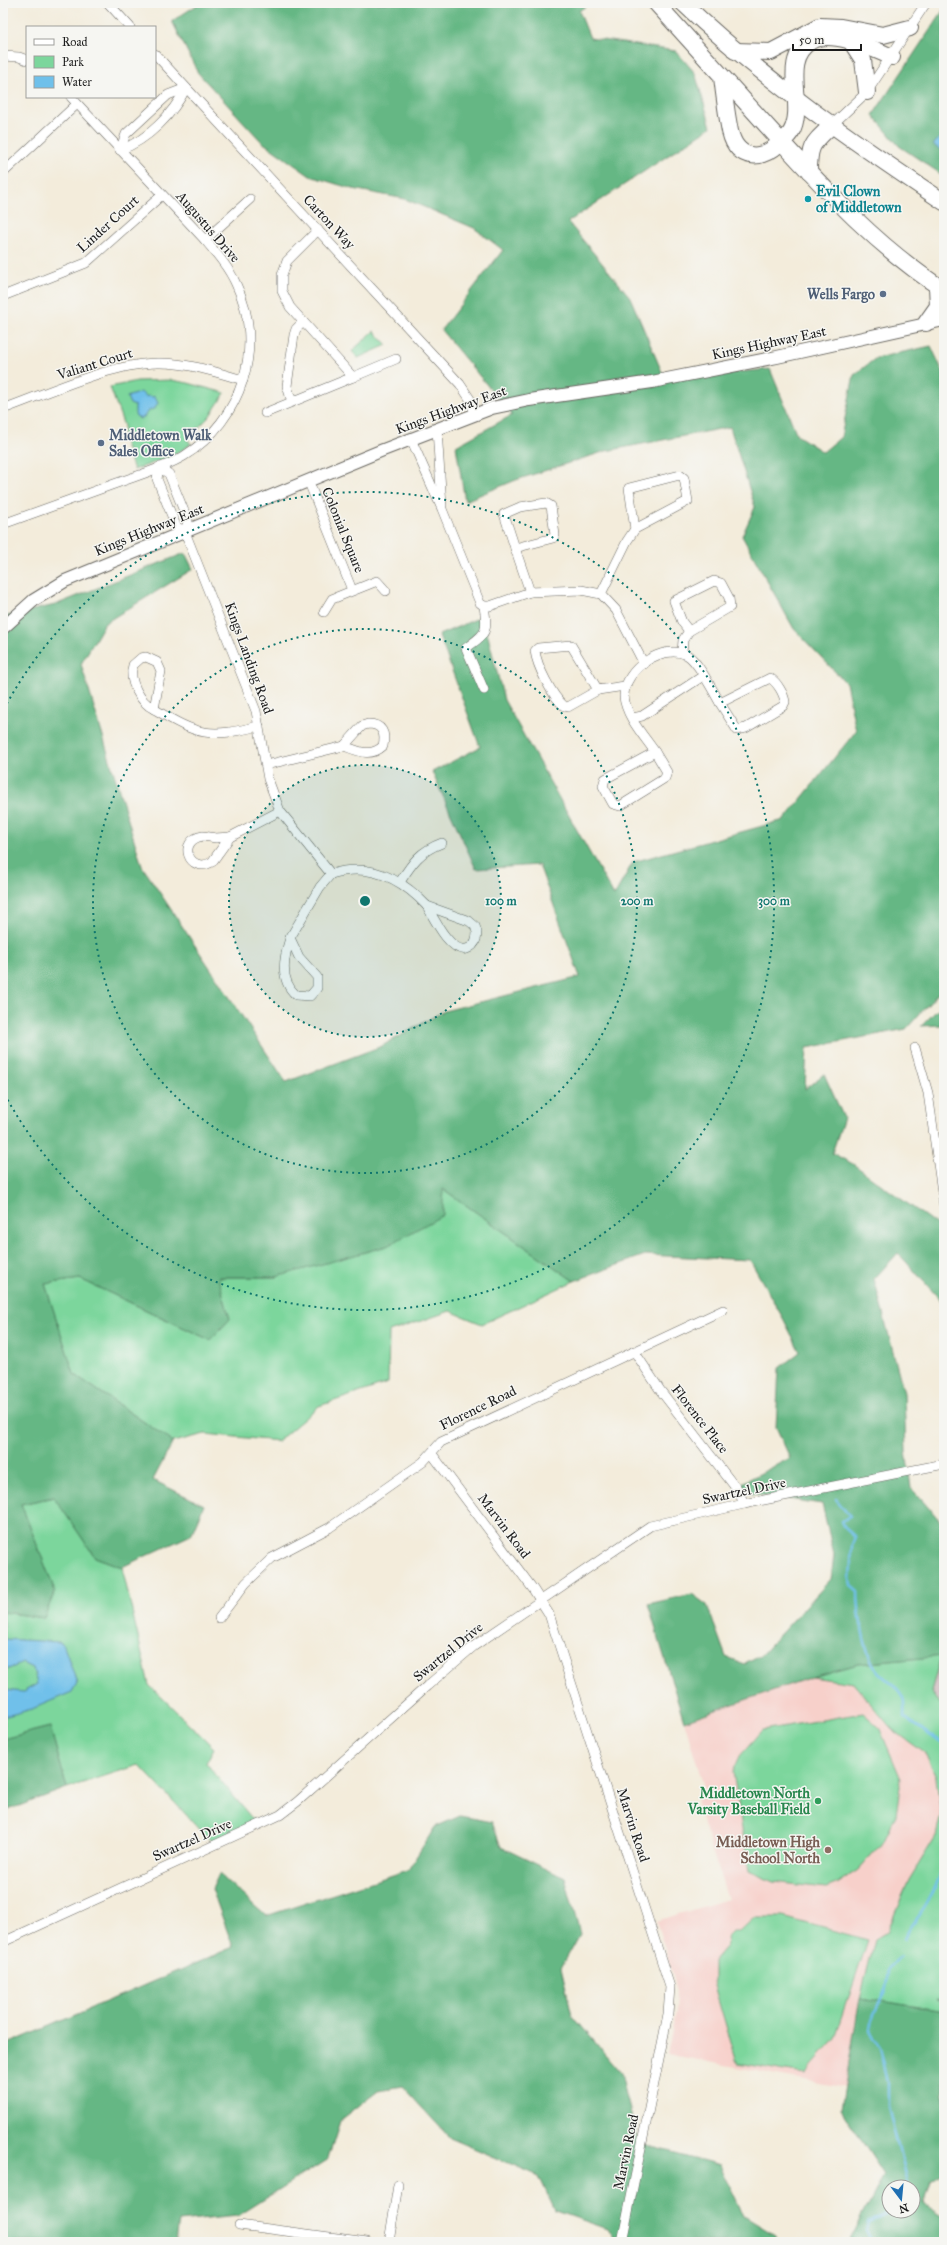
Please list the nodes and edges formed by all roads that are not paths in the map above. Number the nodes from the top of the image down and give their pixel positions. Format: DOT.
graph roads {
  1 [pos="108,3"];
  2 [pos="656,3"];
  3 [pos="683,3"];
  4 [pos="926,3"];
  5 [pos="693,9"];
  6 [pos="129,26"];
  7 [pos="910,28"];
  8 [pos="852,43"];
  9 [pos="735,51"];
  10 [pos="156,55"];
  11 [pos="3,56"];
  12 [pos="892,57"];
  13 [pos="26,60"];
  14 [pos="722,77"];
  15 [pos="186,88"];
  16 [pos="866,92"];
  17 [pos="72,98"];
  18 [pos="797,101"];
  19 [pos="77,104"];
  20 [pos="831,126"];
  21 [pos="781,142"];
  22 [pos="120,150"];
  23 [pos="809,172"];
  24 [pos="3,173"];
  25 [pos="162,195"];
  26 [pos="250,199"];
  27 [pos="944,202"];
  28 [pos="318,230"];
  29 [pos="205,240"];
  30 [pos="941,288"];
  31 [pos="3,296"];
  32 [pos="944,320"];
  33 [pos="303,322"];
  34 [pos="926,323"];
  35 [pos="396,359"];
  36 [pos="353,376"];
  37 [pos="243,380"];
  38 [pos="292,402"];
  39 [pos="3,409"];
  40 [pos="265,413"];
  41 [pos="475,414"];
  42 [pos="437,429"];
  43 [pos="411,439"];
  44 [pos="159,467"];
  45 [pos="308,480"];
  46 [pos="442,509"];
  47 [pos="3,524"];
  48 [pos="635,529"];
  49 [pos="185,532"];
  50 [pos="515,548"];
  51 [pos="352,590"];
  52 [pos="386,591"];
  53 [pos="530,592"];
  54 [pos="601,594"];
  55 [pos="484,606"];
  56 [pos="324,612"];
  57 [pos="3,628"];
  58 [pos="689,631"];
  59 [pos="682,653"];
  60 [pos="644,664"];
  61 [pos="703,676"];
  62 [pos="625,686"];
  63 [pos="484,690"];
  64 [pos="598,690"];
  65 [pos="720,702"];
  66 [pos="154,709"];
  67 [pos="633,718"];
  68 [pos="259,726"];
  69 [pos="344,746"];
  70 [pos="655,752"];
  71 [pos="266,764"];
  72 [pos="280,810"];
  73 [pos="230,837"];
  74 [pos="442,843"];
  75 [pos="331,874"];
  76 [pos="400,882"];
  77 [pos="427,906"];
  78 [pos="290,938"];
  79 [pos="915,1048"];
  80 [pos="940,1151"];
  81 [pos="941,1164"];
  82 [pos="944,1206"];
  83 [pos="723,1310"];
  84 [pos="634,1351"];
  85 [pos="432,1454"];
  86 [pos="944,1464"];
  87 [pos="744,1504"];
  88 [pos="541,1601"];
  89 [pos="219,1618"];
  90 [pos="3,1942"];
  91 [pos="398,2184"];
  92 [pos="239,2225"];
  93 [pos="309,2238"];
  94 [pos="368,2242"];
  95 [pos="390,2242"];
  96 [pos="622,2242"];
  1 -- 6 [label="street"];
  2 -- 14 [label="highway"];
  3 -- 5 [label="highway"];
  4 -- 7 [label="street"];
  5 -- 9 [label="highway"];
  7 -- 9 [label="highway"];
  7 -- 12 [label="street"];
  8 -- 12 [label="highway"];
  8 -- 16 [label="highway"];
  8 -- 18 [label="highway"];
  9 -- 18 [label="highway"];
  10 -- 15 [label="street, Carton Way"];
  11 -- 13 [label="street"];
  12 -- 16 [label="street"];
  14 -- 21 [label="highway"];
  14 -- 21 [label="highway"];
  15 -- 22 [label="street"];
  15 -- 22 [label="street"];
  15 -- 28 [label="street, Carton Way"];
  16 -- 20 [label="street"];
  17 -- 19 [label="street, Augustus Drive"];
  18 -- 20 [label="highway"];
  18 -- 21 [label="highway"];
  19 -- 22 [label="street, Augustus Drive"];
  19 -- 24 [label="street"];
  20 -- 23 [label="highway"];
  20 -- 27 [label="highway"];
  21 -- 23 [label="highway"];
  22 -- 25 [label="street, Augustus Drive"];
  23 -- 30 [label="highway"];
  25 -- 29 [label="street, Augustus Drive"];
  25 -- 31 [label="street, Linder Court"];
  26 -- 29 [label="street"];
  28 -- 33 [label="street"];
  28 -- 41 [label="street, Carton Way"];
  29 -- 37 [label="street, Augustus Drive"];
  30 -- 34 [label="highway"];
  32 -- 34 [label="street, Kings Highway East"];
  33 -- 36 [label="street"];
  33 -- 38 [label="street"];
  34 -- 41 [label="street, Kings Highway East"];
  35 -- 36 [label="street"];
  36 -- 38 [label="street"];
  37 -- 39 [label="street, Valiant Court"];
  37 -- 44 [label="street, Augustus Drive"];
  38 -- 40 [label="street"];
  41 -- 42 [label="street, Kings Highway East"];
  42 -- 43 [label="street, Kings Highway East"];
  42 -- 46 [label="street"];
  43 -- 45 [label="street, Kings Highway East"];
  43 -- 46 [label="street"];
  44 -- 47 [label="street, Augustus Drive"];
  44 -- 49 [label="street"];
  44 -- 49 [label="street"];
  45 -- 49 [label="street, Kings Highway East"];
  45 -- 51 [label="street, Colonial Square"];
  46 -- 55 [label="street"];
  48 -- 48 [label="street"];
  48 -- 54 [label="street"];
  49 -- 57 [label="street, Kings Highway East"];
  49 -- 68 [label="street, Kings Landing Road"];
  50 -- 50 [label="street"];
  50 -- 53 [label="street"];
  51 -- 52 [label="street"];
  51 -- 56 [label="street"];
  53 -- 54 [label="street"];
  53 -- 55 [label="street"];
  54 -- 60 [label="street"];
  55 -- 63 [label="street"];
  58 -- 58 [label="street"];
  58 -- 59 [label="street"];
  59 -- 60 [label="street"];
  59 -- 61 [label="street"];
  60 -- 62 [label="street"];
  61 -- 65 [label="street"];
  61 -- 67 [label="street"];
  62 -- 64 [label="street"];
  62 -- 67 [label="street"];
  64 -- 64 [label="street"];
  65 -- 65 [label="street"];
  66 -- 66 [label="street"];
  66 -- 68 [label="street"];
  67 -- 70 [label="street"];
  68 -- 71 [label="street, Kings Landing Road"];
  69 -- 71 [label="street"];
  70 -- 70 [label="street"];
  71 -- 72 [label="street, Kings Landing Road"];
  72 -- 73 [label="street"];
  72 -- 75 [label="street, Kings Landing Road"];
  73 -- 73 [label="street"];
  74 -- 76 [label="street"];
  75 -- 76 [label="street"];
  75 -- 78 [label="street"];
  76 -- 77 [label="street"];
  77 -- 77 [label="street"];
  78 -- 78 [label="street"];
  79 -- 80 [label="street"];
  80 -- 81 [label="street"];
  81 -- 82 [label="street"];
  83 -- 84 [label="street, Florence Road"];
  84 -- 85 [label="street, Florence Road"];
  84 -- 87 [label="street, Florence Place"];
  85 -- 88 [label="street, Marvin Road"];
  85 -- 89 [label="street, Florence Road"];
  86 -- 87 [label="street, Swartzel Drive"];
  87 -- 88 [label="street, Swartzel Drive"];
  88 -- 90 [label="street, Swartzel Drive"];
  88 -- 96 [label="street, Marvin Road"];
  91 -- 95 [label="street"];
  92 -- 93 [label="street"];
  93 -- 94 [label="street"];
}
